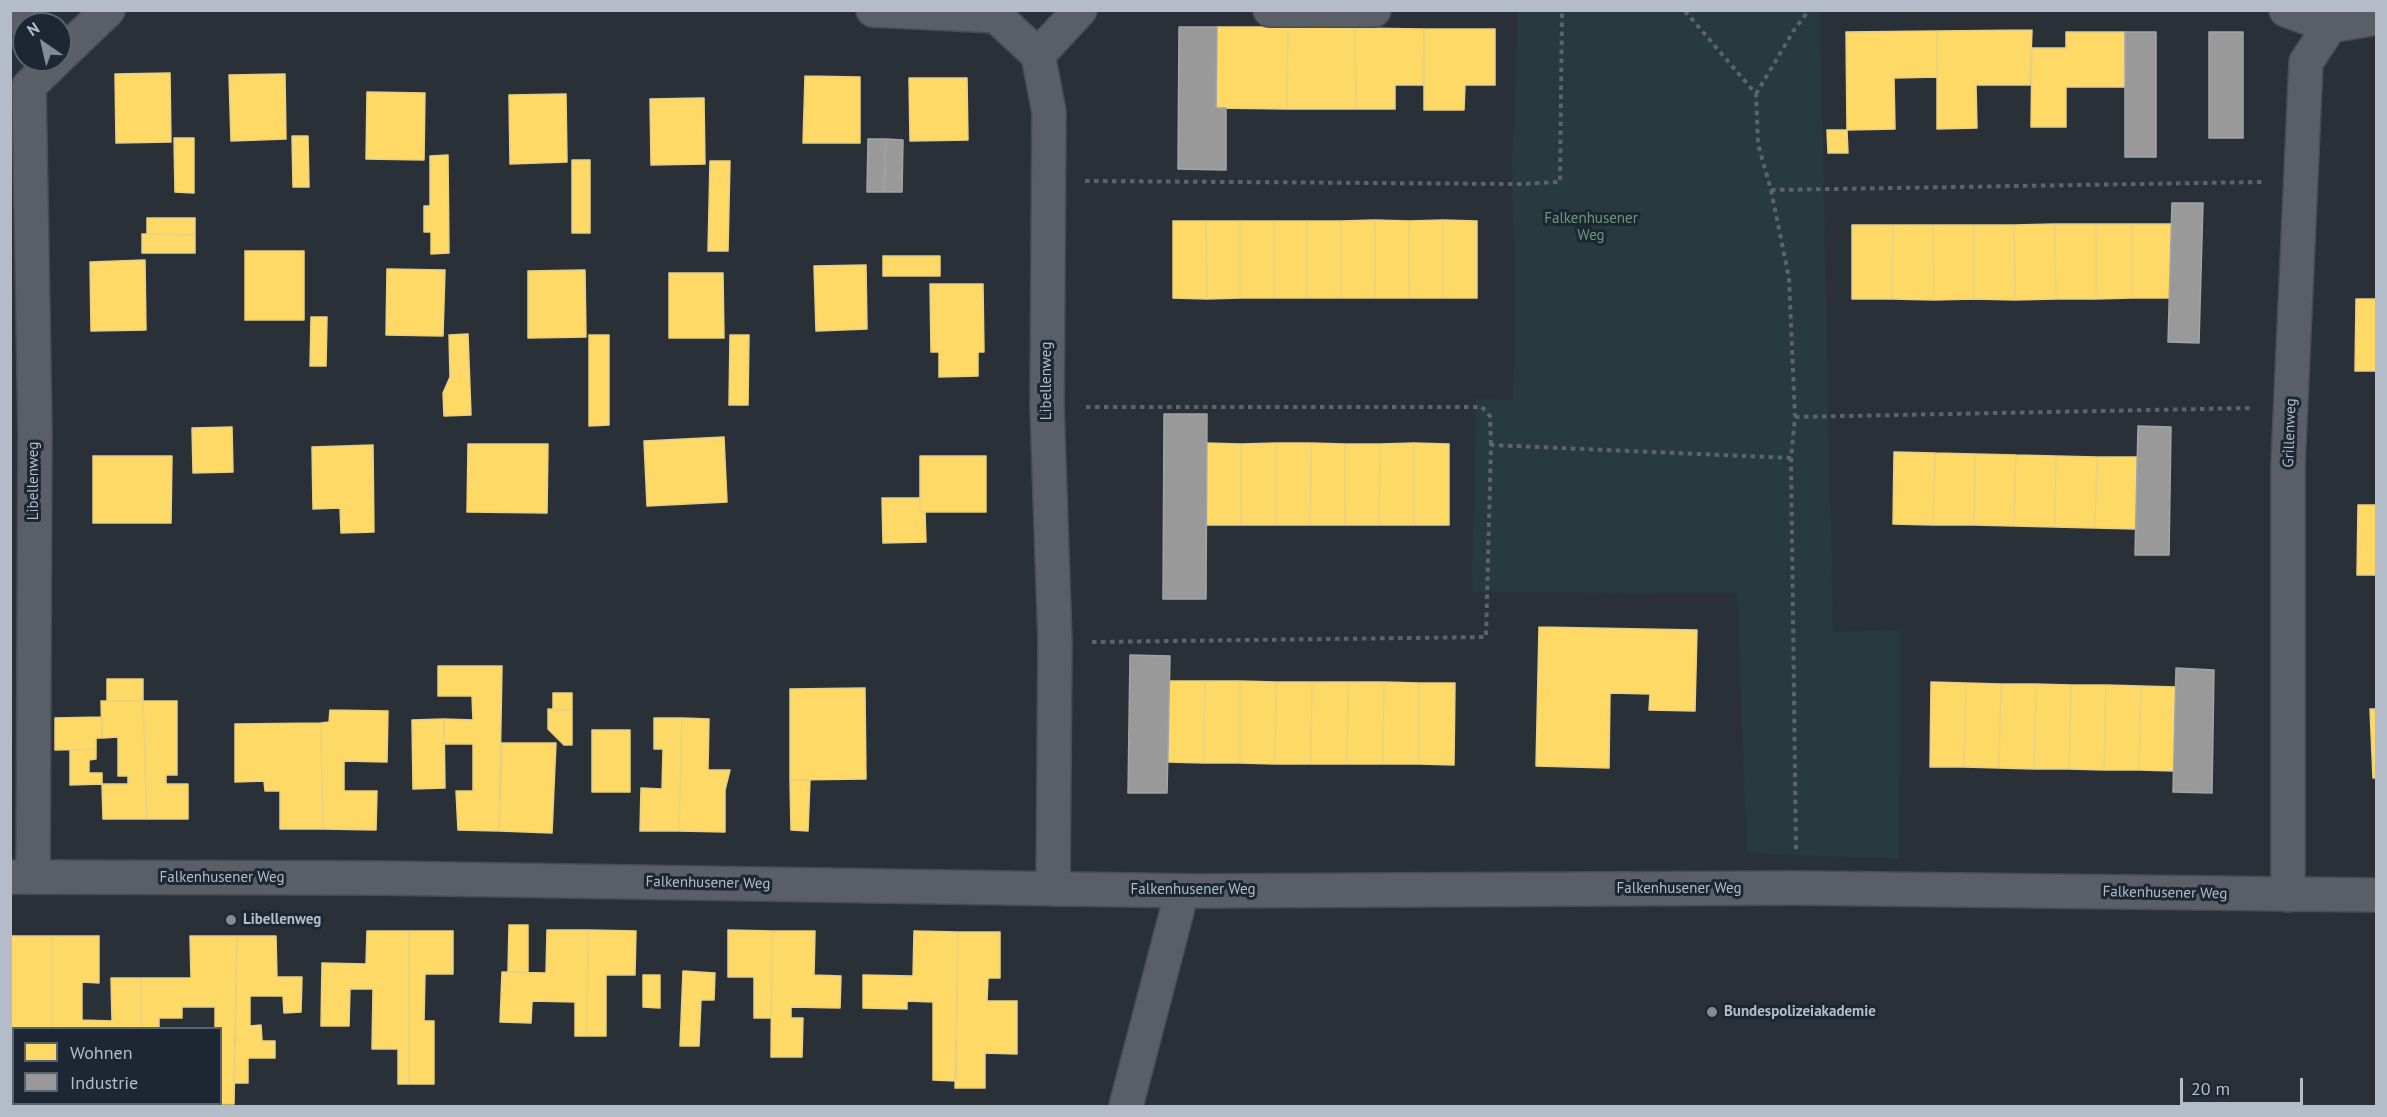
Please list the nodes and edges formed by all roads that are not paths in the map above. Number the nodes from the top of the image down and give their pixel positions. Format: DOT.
graph roads {
  1 [pos="108,10"];
  2 [pos="873,10"];
  3 [pos="1080,10"];
  4 [pos="1269,10"];
  5 [pos="1374,10"];
  6 [pos="2286,10"];
  7 [pos="2376,18"];
  8 [pos="2330,26"];
  9 [pos="72,44"];
  10 [pos="1038,55"];
  11 [pos="28,73"];
  12 [pos="23,430"];
  13 [pos="22,877"];
  14 [pos="1053,889"];
  15 [pos="1180,891"];
  16 [pos="2288,895"];
  17 [pos="2376,895"];
  18 [pos="1126,1107"];
  1 -- 9 [label="street"];
  2 -- 10 [label="street"];
  3 -- 10 [label="street"];
  4 -- 5 [label="street"];
  6 -- 8 [label="street"];
  7 -- 8 [label="street"];
  8 -- 16 [label="street, Grillenweg"];
  10 -- 14 [label="street, Libellenweg"];
  11 -- 12 [label="street, Libellenweg"];
  12 -- 13 [label="street, Libellenweg"];
  13 -- 14 [label="street, Falkenhusener Weg"];
  14 -- 15 [label="street, Falkenhusener Weg"];
  15 -- 16 [label="street, Falkenhusener Weg"];
  15 -- 18 [label="street"];
  16 -- 17 [label="street, Falkenhusener Weg"];
}
